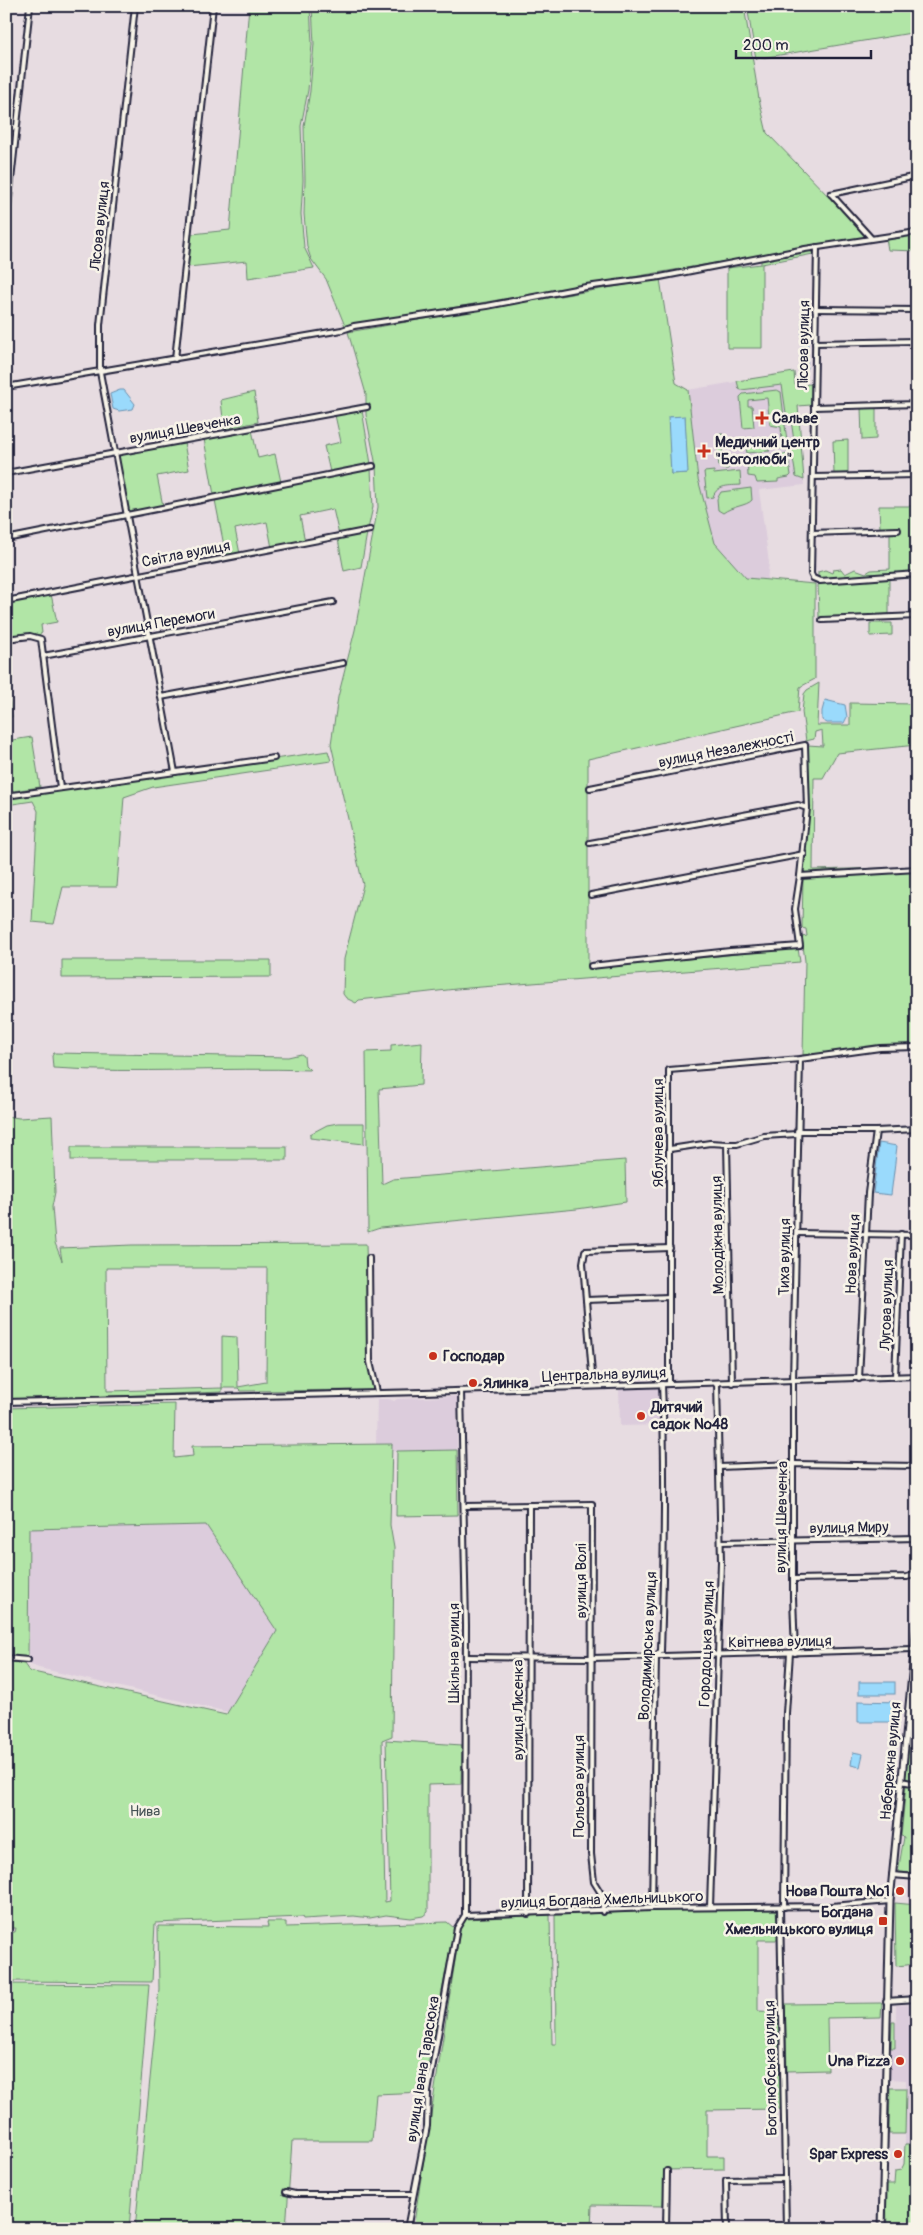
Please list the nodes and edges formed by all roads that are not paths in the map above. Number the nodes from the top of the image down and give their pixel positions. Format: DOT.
graph roads {
  1 [pos="30,6"];
  2 [pos="136,6"];
  3 [pos="213,6"];
  4 [pos="16,127"];
  5 [pos="6,128"];
  6 [pos="917,176"];
  7 [pos="6,226"];
  8 [pos="917,232"];
  9 [pos="871,238"];
  10 [pos="817,247"];
  11 [pos="815,309"];
  12 [pos="917,310"];
  13 [pos="917,341"];
  14 [pos="814,343"];
  15 [pos="175,359"];
  16 [pos="100,372"];
  17 [pos="6,387"];
  18 [pos="917,404"];
  19 [pos="814,406"];
  20 [pos="367,408"];
  21 [pos="115,453"];
  22 [pos="373,466"];
  23 [pos="6,473"];
  24 [pos="917,475"];
  25 [pos="813,477"];
  26 [pos="127,515"];
  27 [pos="370,530"];
  28 [pos="898,530"];
  29 [pos="812,533"];
  30 [pos="6,539"];
  31 [pos="917,574"];
  32 [pos="138,575"];
  33 [pos="6,601"];
  34 [pos="333,602"];
  35 [pos="917,616"];
  36 [pos="822,620"];
  37 [pos="150,636"];
  38 [pos="6,639"];
  39 [pos="43,656"];
  40 [pos="343,663"];
  41 [pos="161,697"];
  42 [pos="274,758"];
  43 [pos="175,772"];
  44 [pos="60,788"];
  45 [pos="590,788"];
  46 [pos="6,796"];
  47 [pos="807,808"];
  48 [pos="590,843"];
  49 [pos="804,854"];
  50 [pos="917,868"];
  51 [pos="800,876"];
  52 [pos="591,895"];
  53 [pos="591,966"];
  54 [pos="917,1047"];
  55 [pos="800,1059"];
  56 [pos="917,1129"];
  57 [pos="876,1131"];
  58 [pos="797,1132"];
  59 [pos="727,1144"];
  60 [pos="670,1149"];
  61 [pos="797,1233"];
  62 [pos="865,1233"];
  63 [pos="901,1234"];
  64 [pos="917,1235"];
  65 [pos="670,1248"];
  66 [pos="369,1258"];
  67 [pos="669,1297"];
  68 [pos="586,1300"];
  69 [pos="917,1376"];
  70 [pos="895,1378"];
  71 [pos="859,1379"];
  72 [pos="793,1380"];
  73 [pos="732,1382"];
  74 [pos="717,1383"];
  75 [pos="662,1384"];
  76 [pos="669,1384"];
  77 [pos="592,1386"];
  78 [pos="461,1390"];
  79 [pos="377,1392"];
  80 [pos="6,1402"];
  81 [pos="794,1464"];
  82 [pos="917,1466"];
  83 [pos="718,1467"];
  84 [pos="529,1505"];
  85 [pos="464,1506"];
  86 [pos="917,1538"];
  87 [pos="793,1541"];
  88 [pos="721,1542"];
  89 [pos="917,1560"];
  90 [pos="793,1580"];
  91 [pos="917,1623"];
  92 [pos="914,1649"];
  93 [pos="793,1653"];
  94 [pos="717,1654"];
  95 [pos="656,1656"];
  96 [pos="466,1657"];
  97 [pos="529,1657"];
  98 [pos="6,1658"];
  99 [pos="592,1658"];
  100 [pos="28,1660"];
  101 [pos="901,1781"];
  102 [pos="917,1784"];
  103 [pos="892,1875"];
  104 [pos="917,1877"];
  105 [pos="890,1901"];
  106 [pos="710,1907"];
  107 [pos="782,1907"];
  108 [pos="652,1908"];
  109 [pos="603,1912"];
  110 [pos="528,1914"];
  111 [pos="465,1915"];
  112 [pos="917,1999"];
  113 [pos="886,2001"];
  114 [pos="667,2171"];
  115 [pos="785,2179"];
  116 [pos="286,2192"];
  117 [pos="413,2194"];
  118 [pos="407,2229"];
  119 [pos="666,2229"];
  120 [pos="727,2229"];
  121 [pos="786,2229"];
  122 [pos="882,2229"];
  1 -- 4 [label="street"];
  2 -- 16 [label="street, Лісова вулиця"];
  3 -- 15 [label="street"];
  4 -- 5 [label="street"];
  4 -- 7 [label="street"];
  6 -- 9 [label="street"];
  8 -- 9 [label="street"];
  9 -- 10 [label="street"];
  10 -- 11 [label="street, Лісова вулиця"];
  10 -- 15 [label="street"];
  11 -- 12 [label="street"];
  11 -- 14 [label="street, Лісова вулиця"];
  13 -- 14 [label="street"];
  14 -- 19 [label="street, Лісова вулиця"];
  15 -- 16 [label="street"];
  16 -- 17 [label="street"];
  16 -- 21 [label="street, Лісова вулиця"];
  18 -- 19 [label="street"];
  19 -- 25 [label="street, Лісова вулиця"];
  20 -- 21 [label="street, вулиця Шевченка"];
  21 -- 23 [label="street, вулиця Шевченка"];
  21 -- 26 [label="street, Лісова вулиця"];
  22 -- 26 [label="street"];
  24 -- 25 [label="street"];
  25 -- 29 [label="street, Лісова вулиця"];
  26 -- 30 [label="street"];
  26 -- 32 [label="street, Лісова вулиця"];
  27 -- 32 [label="street, Світла вулиця"];
  28 -- 29 [label="street"];
  29 -- 31 [label="street, Лісова вулиця"];
  32 -- 33 [label="street, Світла вулиця"];
  32 -- 37 [label="street, Лісова вулиця"];
  34 -- 37 [label="street, вулиця Перемоги"];
  35 -- 36 [label="street"];
  37 -- 39 [label="street, вулиця Перемоги"];
  37 -- 41 [label="street, Лісова вулиця"];
  38 -- 39 [label="street"];
  39 -- 44 [label="street"];
  40 -- 41 [label="street"];
  41 -- 43 [label="street, Лісова вулиця"];
  42 -- 43 [label="street"];
  43 -- 44 [label="street"];
  44 -- 46 [label="street"];
  45 -- 47 [label="street, вулиця Незалежності"];
  47 -- 48 [label="street"];
  47 -- 49 [label="street, вулиця Незалежності"];
  49 -- 51 [label="street, вулиця Незалежності"];
  49 -- 52 [label="street"];
  50 -- 51 [label="street"];
  51 -- 53 [label="street, вулиця Незалежності"];
  54 -- 55 [label="street, Яблунева вулиця"];
  55 -- 58 [label="street, Тиха вулиця"];
  55 -- 60 [label="street, Яблунева вулиця"];
  56 -- 57 [label="street"];
  57 -- 58 [label="street"];
  57 -- 62 [label="street, Нова вулиця"];
  58 -- 59 [label="street"];
  58 -- 61 [label="street, Тиха вулиця"];
  59 -- 60 [label="street"];
  59 -- 73 [label="street, Молодіжна вулиця"];
  60 -- 65 [label="street, Яблунева вулиця"];
  61 -- 62 [label="street"];
  61 -- 72 [label="street, Тиха вулиця"];
  62 -- 63 [label="street"];
  62 -- 71 [label="street, Нова вулиця"];
  63 -- 64 [label="street"];
  63 -- 70 [label="street, Лугова вулиця"];
  65 -- 67 [label="street, Яблунева вулиця"];
  65 -- 68 [label="street"];
  66 -- 79 [label="street"];
  67 -- 68 [label="street"];
  67 -- 76 [label="street, Яблунева вулиця"];
  68 -- 77 [label="street"];
  69 -- 70 [label="street, Центральна вулиця"];
  70 -- 71 [label="street, Центральна вулиця"];
  71 -- 72 [label="street, Центральна вулиця"];
  72 -- 73 [label="street, Центральна вулиця"];
  72 -- 81 [label="street, вулиця Шевченка"];
  73 -- 74 [label="street, Центральна вулиця"];
  74 -- 76 [label="street, Центральна вулиця"];
  74 -- 83 [label="street, Городоцька вулиця"];
  75 -- 76 [label="street, Центральна вулиця"];
  75 -- 77 [label="street, Центральна вулиця"];
  75 -- 95 [label="street, Володимирська вулиця"];
  77 -- 78 [label="street, Центральна вулиця"];
  78 -- 79 [label="street, Центральна вулиця"];
  78 -- 85 [label="street, Шкільна вулиця"];
  79 -- 80 [label="street, Центральна вулиця"];
  81 -- 82 [label="street"];
  81 -- 83 [label="street"];
  81 -- 87 [label="street, вулиця Шевченка"];
  83 -- 88 [label="street, Городоцька вулиця"];
  84 -- 85 [label="street"];
  84 -- 97 [label="street, вулиця Лисенка"];
  84 -- 99 [label="street, вулиця Волі"];
  85 -- 96 [label="street, Шкільна вулиця"];
  86 -- 87 [label="street, вулиця Миру"];
  87 -- 88 [label="street, вулиця Миру"];
  87 -- 90 [label="street, вулиця Шевченка"];
  88 -- 94 [label="street, Городоцька вулиця"];
  89 -- 90 [label="street"];
  90 -- 93 [label="street, вулиця Шевченка"];
  91 -- 92 [label="street, Набережна вулиця"];
  92 -- 93 [label="street, Квітнева вулиця"];
  92 -- 101 [label="street, Набережна вулиця"];
  93 -- 94 [label="street, Квітнева вулиця"];
  93 -- 107 [label="street, вулиця Шевченка"];
  94 -- 95 [label="street, Квітнева вулиця"];
  94 -- 106 [label="street, Городоцька вулиця"];
  95 -- 99 [label="street, Квітнева вулиця"];
  95 -- 108 [label="street, Володимирська вулиця"];
  96 -- 97 [label="street, Квітнева вулиця"];
  96 -- 111 [label="street, Шкільна вулиця"];
  97 -- 99 [label="street, Квітнева вулиця"];
  97 -- 110 [label="street, вулиця Лисенка"];
  98 -- 100 [label="street"];
  99 -- 109 [label="street, Польова вулиця"];
  101 -- 102 [label="street"];
  101 -- 103 [label="street, Набережна вулиця"];
  103 -- 104 [label="street"];
  103 -- 105 [label="street, Набережна вулиця"];
  105 -- 107 [label="street, вулиця Богдана Хмельницького"];
  105 -- 113 [label="street, Набережна вулиця"];
  106 -- 107 [label="street, вулиця Богдана Хмельницького"];
  106 -- 108 [label="street, вулиця Богдана Хмельницького"];
  107 -- 115 [label="street, Боголюбська вулиця"];
  108 -- 109 [label="street, вулиця Богдана Хмельницького"];
  109 -- 110 [label="street, вулиця Богдана Хмельницького"];
  110 -- 111 [label="street, вулиця Богдана Хмельницького"];
  111 -- 117 [label="street, вулиця Івана Тарасюка"];
  112 -- 113 [label="street"];
  113 -- 122 [label="street, Набережна вулиця"];
  114 -- 119 [label="street"];
  115 -- 120 [label="street"];
  115 -- 121 [label="street, Боголюбська вулиця"];
  116 -- 117 [label="street"];
  117 -- 118 [label="street, вулиця Івана Тарасюка"];
}
